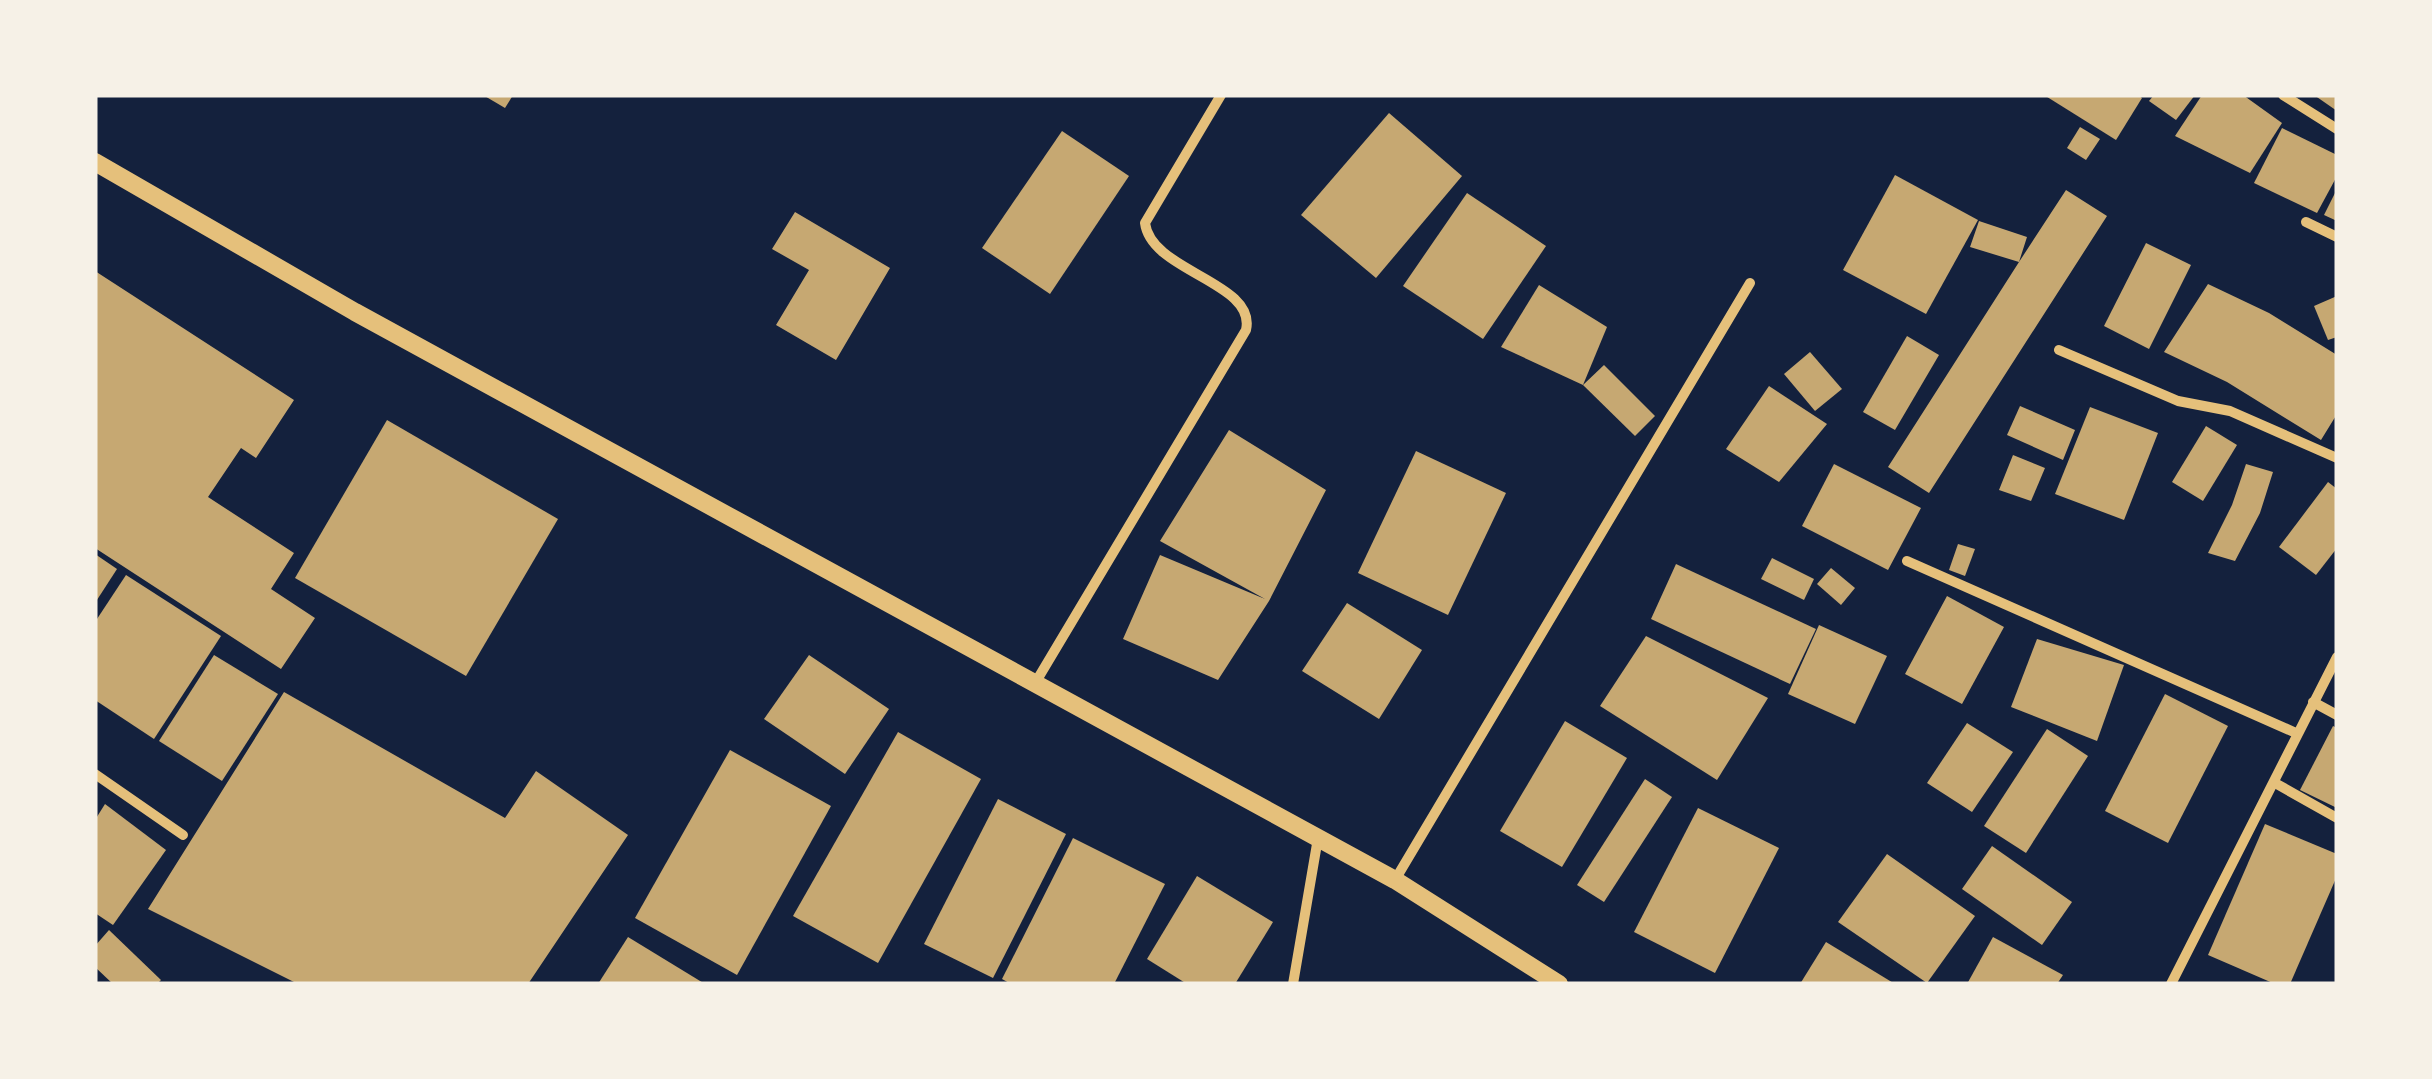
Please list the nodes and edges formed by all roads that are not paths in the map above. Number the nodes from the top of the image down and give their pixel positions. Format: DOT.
graph roads {
  1 [pos="2283,95"];
  2 [pos="1214,97"];
  3 [pos="2337,129"];
  4 [pos="95,162"];
  5 [pos="2306,222"];
  6 [pos="2337,238"];
  7 [pos="1750,283"];
  8 [pos="2060,350"];
  9 [pos="2337,458"];
  10 [pos="1907,561"];
  11 [pos="2337,657"];
  12 [pos="1037,680"];
  13 [pos="2313,702"];
  14 [pos="2337,715"];
  15 [pos="2296,733"];
  16 [pos="95,774"];
  17 [pos="2274,783"];
  18 [pos="2337,818"];
  19 [pos="182,835"];
  20 [pos="1318,837"];
  21 [pos="1395,880"];
  22 [pos="1293,984"];
  23 [pos="1560,984"];
  24 [pos="2171,984"];
  1 -- 3 [label="street"];
  2 -- 12 [label="street"];
  4 -- 12 [label="street"];
  5 -- 6 [label="street"];
  7 -- 21 [label="street"];
  8 -- 9 [label="street"];
  10 -- 15 [label="street"];
  11 -- 13 [label="street"];
  12 -- 20 [label="street"];
  13 -- 14 [label="street"];
  13 -- 15 [label="street"];
  15 -- 17 [label="street"];
  16 -- 19 [label="street"];
  17 -- 18 [label="street"];
  17 -- 24 [label="street"];
  20 -- 21 [label="street"];
  20 -- 22 [label="street"];
  21 -- 23 [label="street"];
}
